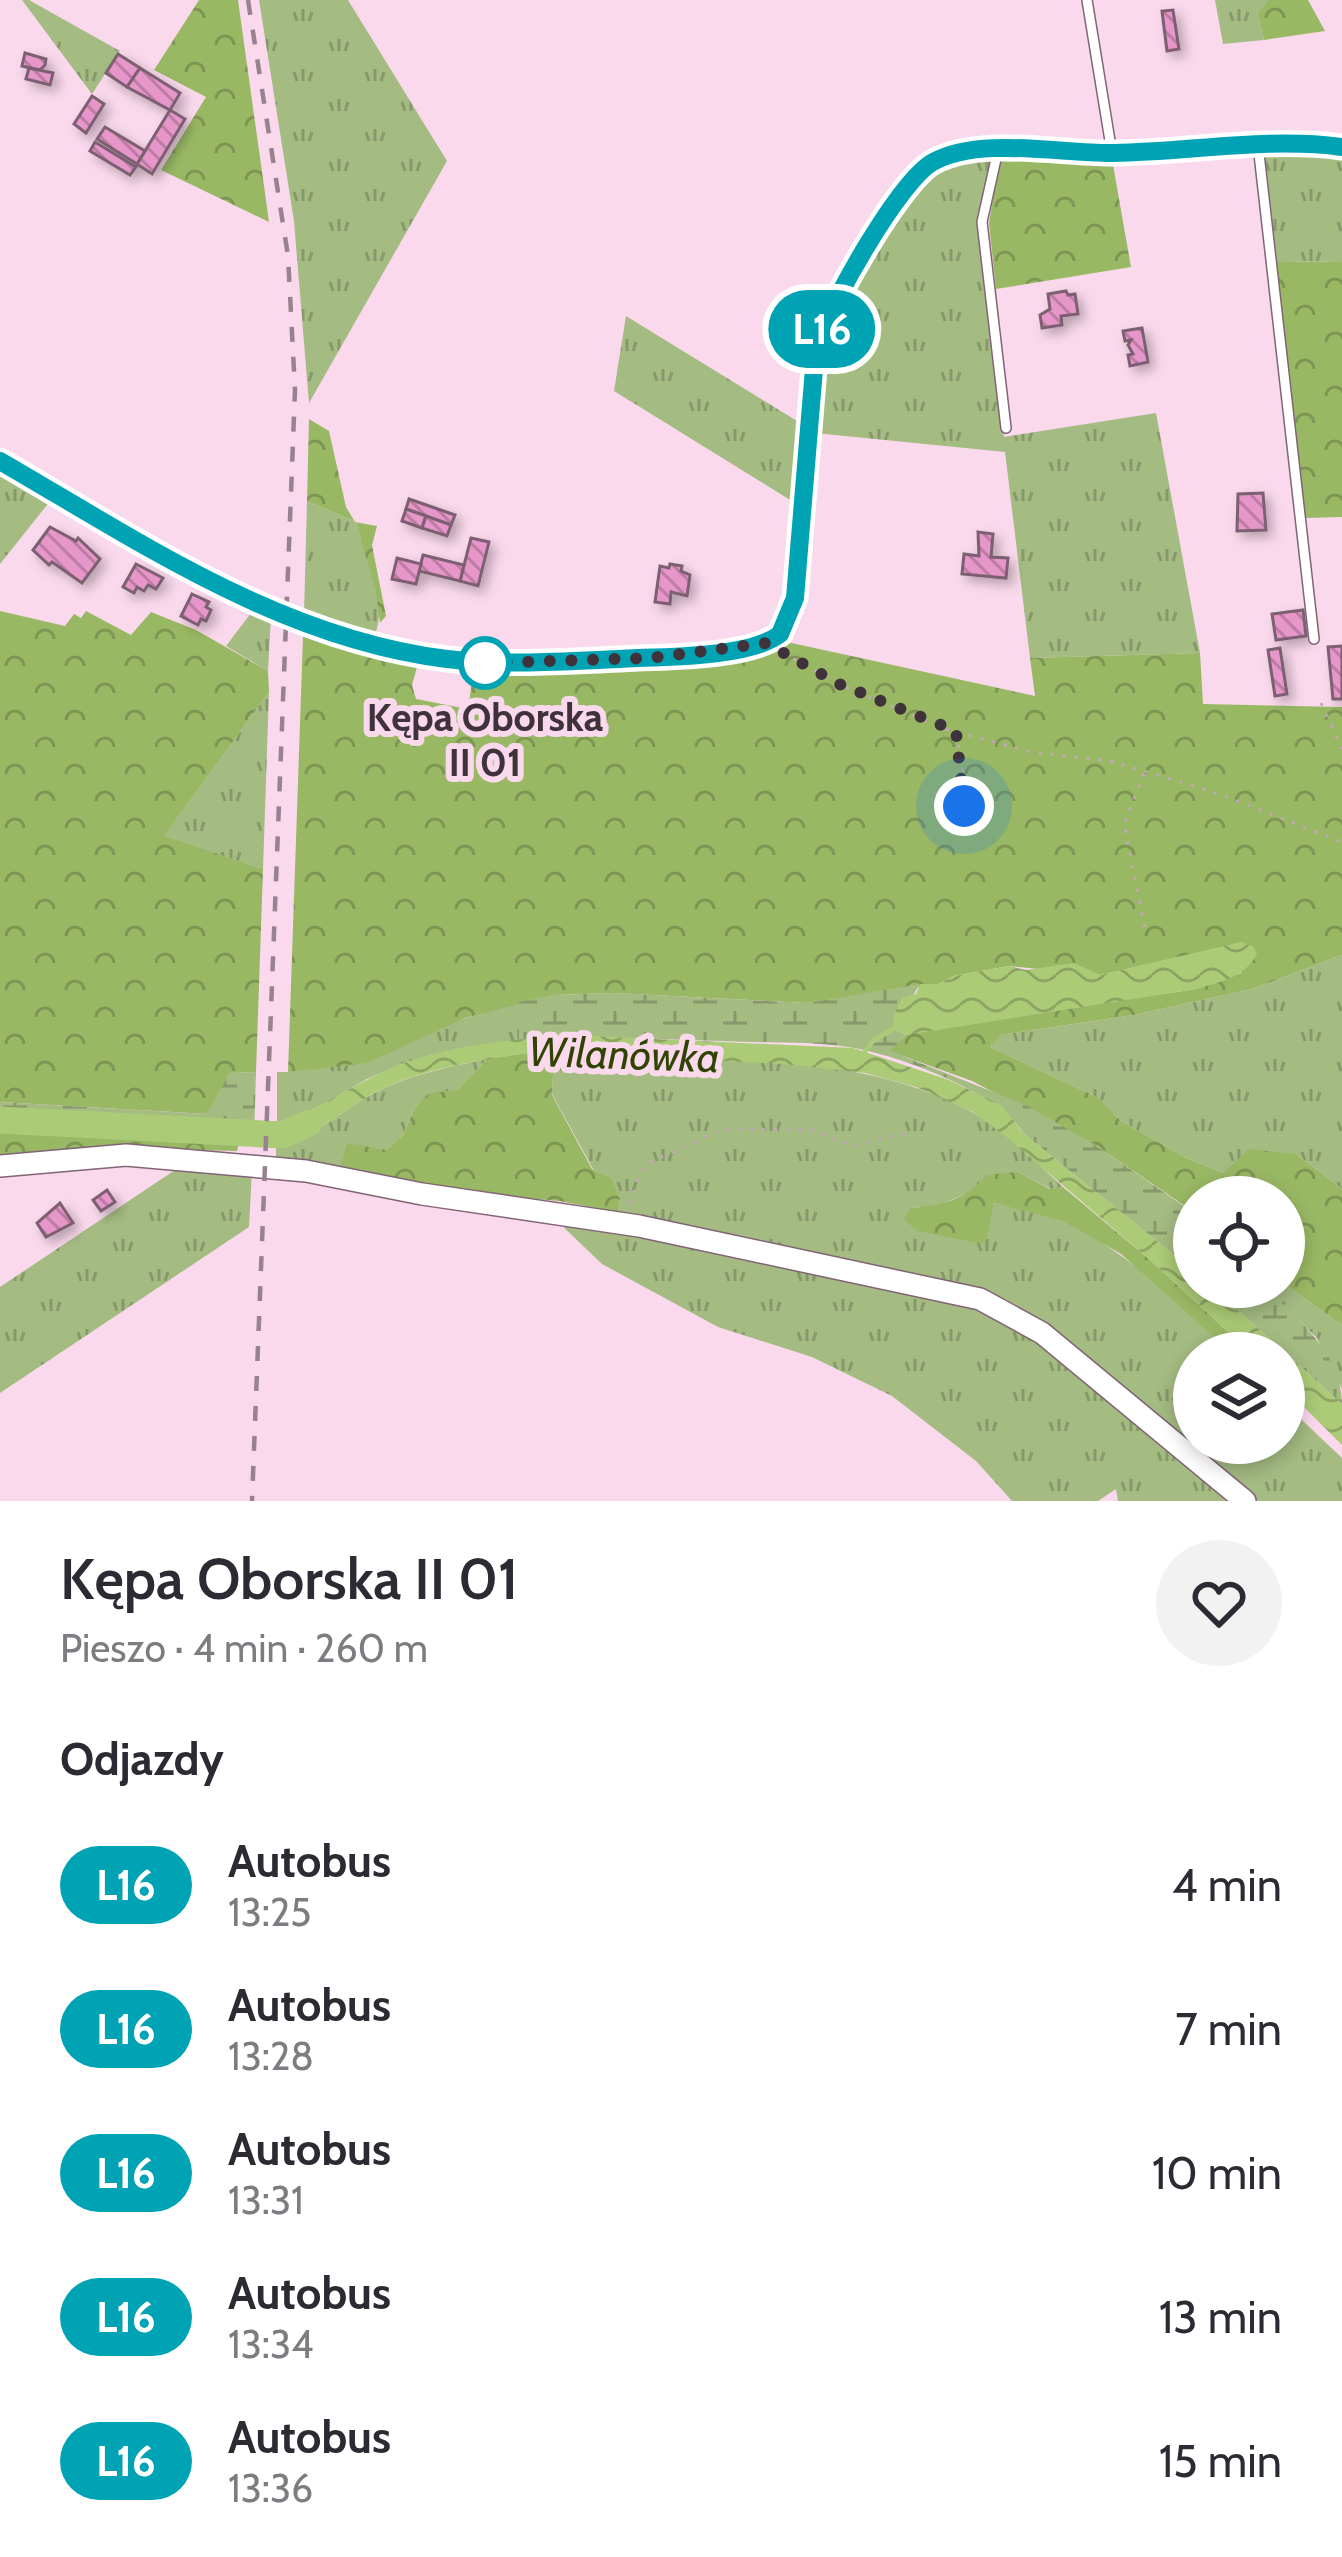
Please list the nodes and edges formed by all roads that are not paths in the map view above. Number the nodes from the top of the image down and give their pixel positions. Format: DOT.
graph roads {
  1 [pos="1087,0"];
  2 [pos="1258,145"];
  3 [pos="1342,147"];
  4 [pos="998,150"];
  5 [pos="1112,153"];
  6 [pos="1006,428"];
  7 [pos="0,461"];
  8 [pos="1313,639"];
  9 [pos="0,1166"];
  10 [pos="1245,1501"];
  1 -- 5 [label="lane"];
  2 -- 3 [label="street"];
  2 -- 5 [label="street"];
  2 -- 8 [label="lane"];
  4 -- 5 [label="street"];
  4 -- 6 [label="lane"];
  4 -- 7 [label="street"];
  9 -- 10 [label="street"];
}
